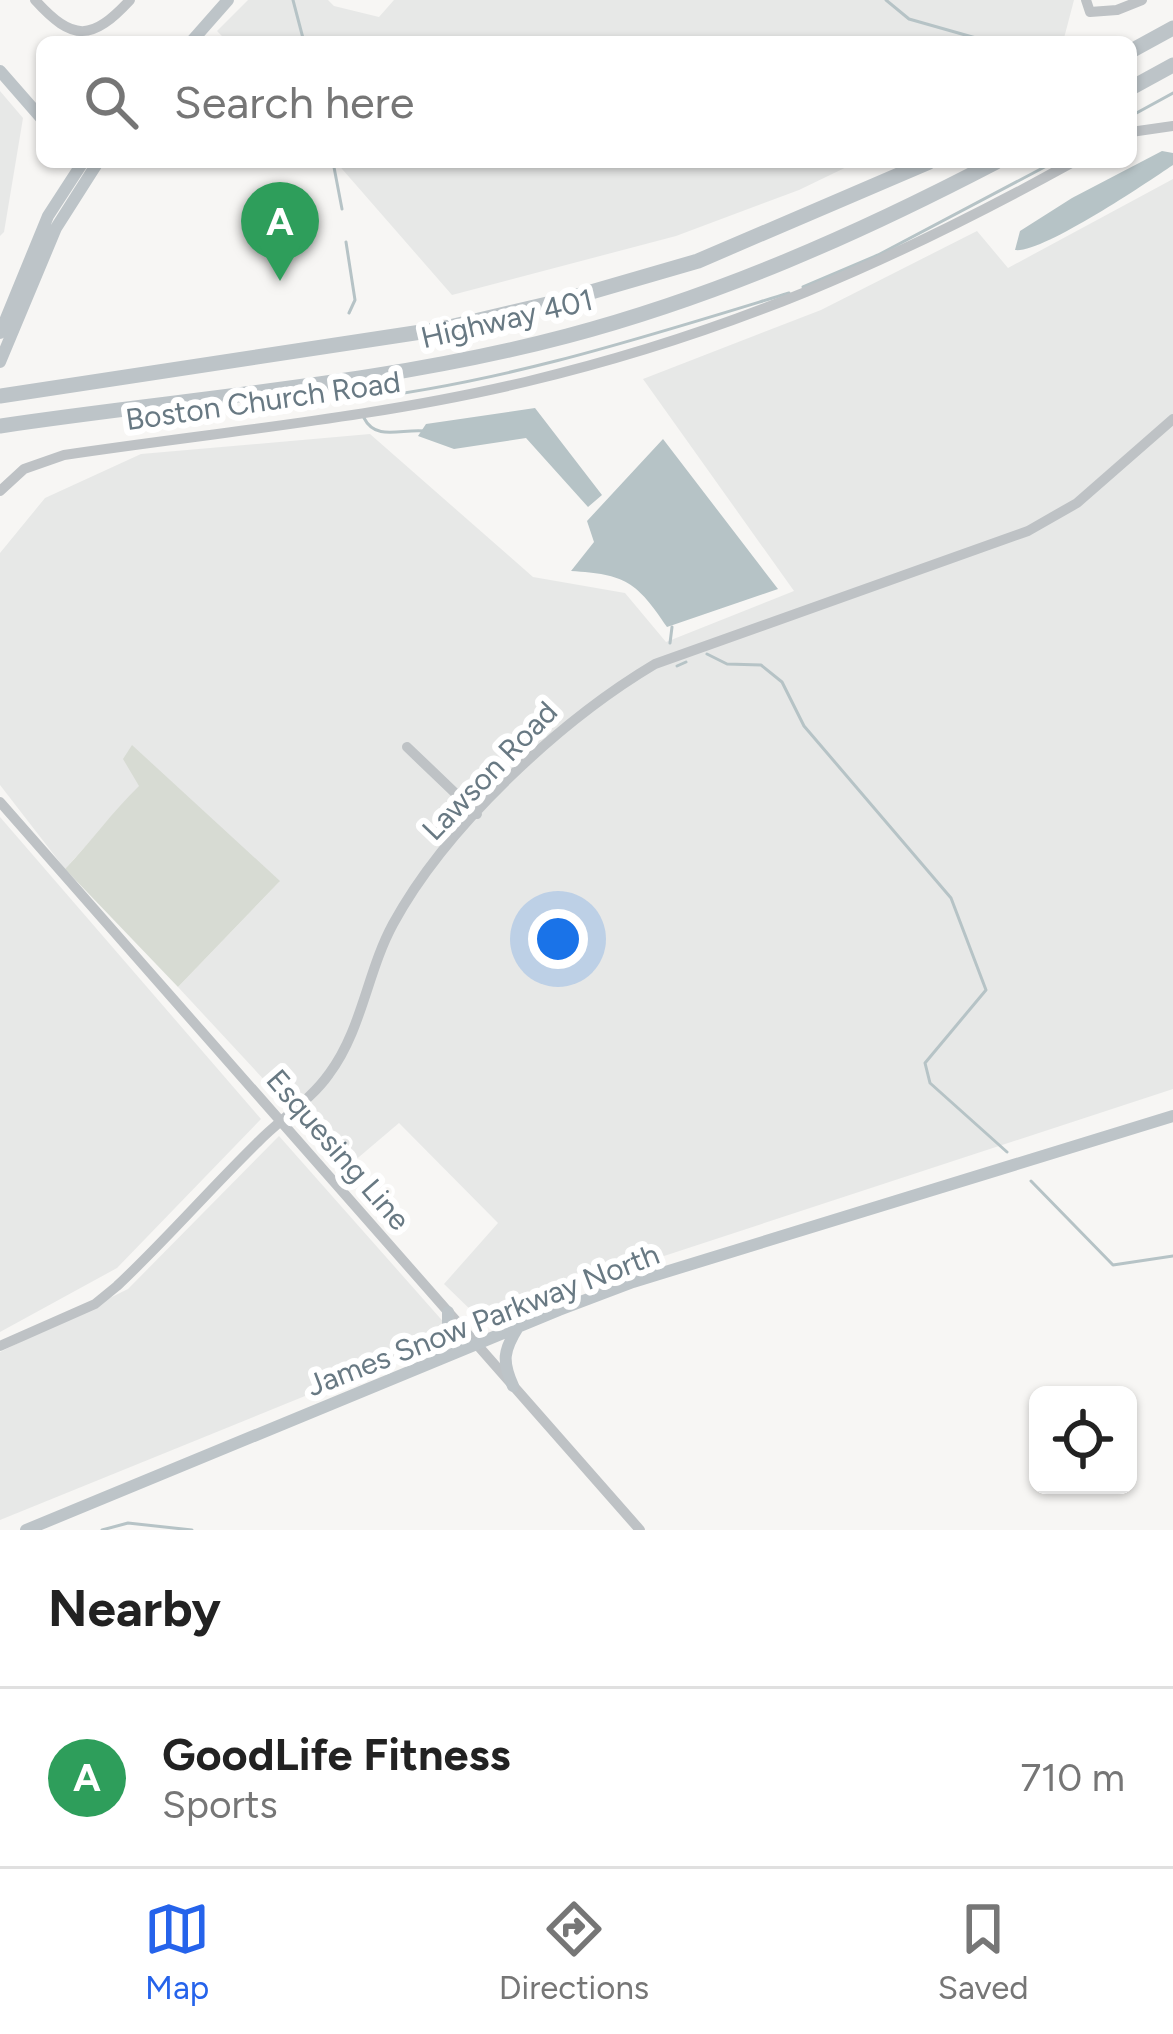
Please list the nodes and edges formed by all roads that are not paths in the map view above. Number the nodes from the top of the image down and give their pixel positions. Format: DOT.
graph roads {
  1 [pos="35,0"];
  2 [pos="130,0"];
  3 [pos="228,0"];
  4 [pos="1086,0"];
  5 [pos="1142,0"];
  6 [pos="1173,28"];
  7 [pos="196,36"];
  8 [pos="1137,48"];
  9 [pos="1173,65"];
  10 [pos="0,71"];
  11 [pos="1137,85"];
  12 [pos="36,112"];
  13 [pos="1173,126"];
  14 [pos="1137,131"];
  15 [pos="86,168"];
  16 [pos="87,168"];
  17 [pos="916,168"];
  18 [pos="984,168"];
  19 [pos="1062,168"];
  20 [pos="0,333"];
  21 [pos="0,362"];
  22 [pos="0,396"];
  23 [pos="1173,419"];
  24 [pos="0,426"];
  25 [pos="0,491"];
  26 [pos="407,747"];
  27 [pos="0,802"];
  28 [pos="477,814"];
  29 [pos="1173,1116"];
  30 [pos="279,1120"];
  31 [pos="448,1312"];
  32 [pos="518,1327"];
  33 [pos="476,1345"];
  34 [pos="0,1346"];
  35 [pos="428,1365"];
  36 [pos="513,1386"];
  37 [pos="26,1530"];
  38 [pos="640,1530"];
  1 -- 2 [label="street"];
  3 -- 7 [label="main road"];
  4 -- 5 [label="street"];
  6 -- 8 [label="highway"];
  9 -- 11 [label="highway"];
  10 -- 12 [label="main road"];
  13 -- 14 [label="street"];
  15 -- 20 [label="main road"];
  16 -- 21 [label="main road"];
  17 -- 22 [label="highway, Highway 401"];
  18 -- 24 [label="highway, Highway 401"];
  19 -- 25 [label="street, Boston Church Road"];
  23 -- 28 [label="street, Lawson Road"];
  26 -- 28 [label="street"];
  27 -- 30 [label="street, Esquesing Line"];
  28 -- 30 [label="street, Lawson Road"];
  29 -- 32 [label="main road, James Snow Parkway North"];
  30 -- 31 [label="street, Esquesing Line"];
  30 -- 34 [label="street, Lawson Road"];
  31 -- 33 [label="street, Esquesing Line"];
  31 -- 35 [label="main road"];
  32 -- 33 [label="main road, James Snow Parkway North"];
  32 -- 36 [label="main road"];
  33 -- 35 [label="main road, James Snow Parkway North"];
  33 -- 36 [label="street, Esquesing Line"];
  35 -- 37 [label="main road, James Snow Parkway North"];
  36 -- 38 [label="street, Esquesing Line"];
}
